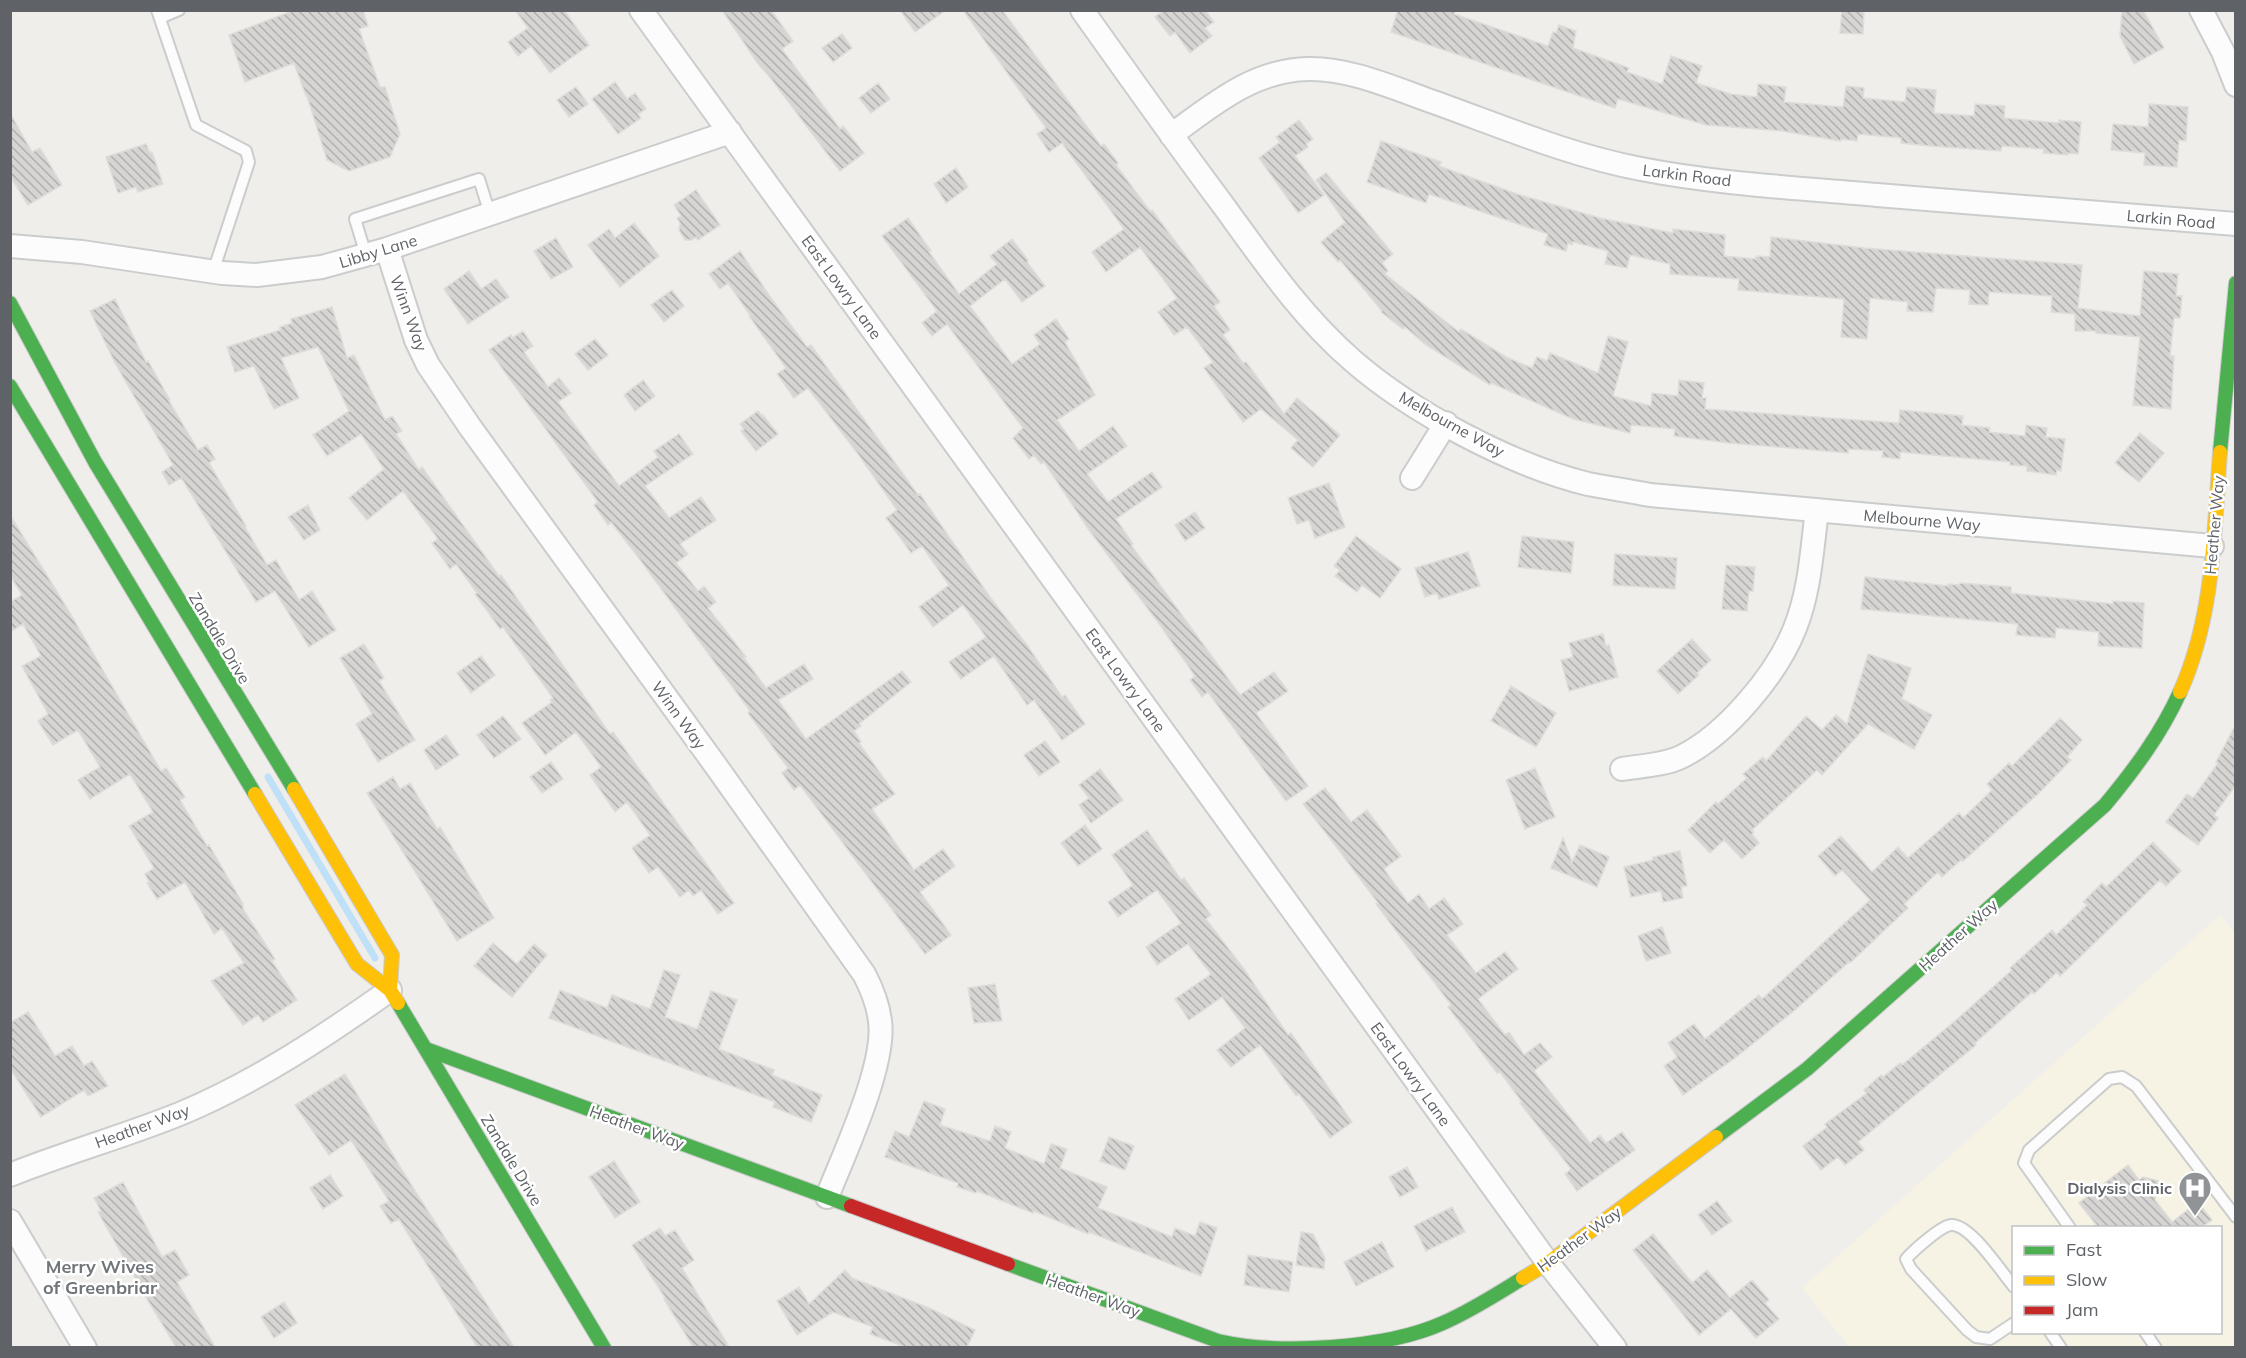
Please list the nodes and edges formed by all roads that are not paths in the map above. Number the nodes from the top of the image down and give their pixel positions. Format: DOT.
graph roads {
  1 [pos="179,10"];
  2 [pos="641,10"];
  3 [pos="1082,10"];
  4 [pos="2201,10"];
  5 [pos="159,14"];
  6 [pos="2235,85"];
  7 [pos="730,132"];
  8 [pos="1171,135"];
  9 [pos="490,214"];
  10 [pos="2235,224"];
  11 [pos="10,246"];
  12 [pos="377,252"];
  13 [pos="213,272"];
  14 [pos="2235,283"];
  15 [pos="10,303"];
  16 [pos="10,386"];
  17 [pos="1446,423"];
  18 [pos="1412,478"];
  19 [pos="1817,510"];
  20 [pos="2212,546"];
  21 [pos="1622,769"];
  22 [pos="390,990"];
  23 [pos="426,1049"];
  24 [pos="10,1175"];
  25 [pos="827,1197"];
  26 [pos="2235,1217"];
  27 [pos="10,1221"];
  28 [pos="2069,1226"];
  29 [pos="1548,1263"];
  30 [pos="2012,1286"];
  31 [pos="2012,1324"];
  32 [pos="2051,1334"];
  33 [pos="2146,1334"];
  34 [pos="85,1347"];
  35 [pos="604,1347"];
  36 [pos="1244,1347"];
  37 [pos="1615,1347"];
  38 [pos="2061,1347"];
  39 [pos="2156,1347"];
  1 -- 5 [label="lane"];
  2 -- 7 [label="street, East Lowry Lane"];
  3 -- 8 [label="street, Melbourne Way"];
  4 -- 6 [label="street"];
  5 -- 13 [label="lane"];
  7 -- 9 [label="street, Libby Lane"];
  7 -- 29 [label="street, East Lowry Lane"];
  8 -- 10 [label="street, Larkin Road"];
  8 -- 17 [label="street, Melbourne Way"];
  9 -- 12 [label="street, Libby Lane"];
  9 -- 12 [label="lane"];
  11 -- 13 [label="street, Libby Lane"];
  12 -- 13 [label="street, Libby Lane"];
  12 -- 25 [label="street, Winn Way"];
  14 -- 20 [label="street, Heather Way"];
  15 -- 22 [label="street, Zandale Drive"];
  16 -- 22 [label="street, Zandale Drive"];
  17 -- 18 [label="street"];
  17 -- 19 [label="street, Melbourne Way"];
  19 -- 20 [label="street, Melbourne Way"];
  19 -- 21 [label="street"];
  20 -- 29 [label="street, Heather Way"];
  22 -- 23 [label="street, Zandale Drive"];
  22 -- 24 [label="street, Heather Way"];
  23 -- 25 [label="street, Heather Way"];
  23 -- 35 [label="street, Zandale Drive"];
  25 -- 36 [label="street, Heather Way"];
  26 -- 28 [label="lane"];
  27 -- 34 [label="street"];
  29 -- 36 [label="street, Heather Way"];
  29 -- 37 [label="street, East Lowry Lane"];
  30 -- 31 [label="lane"];
  32 -- 38 [label="lane"];
  33 -- 39 [label="lane"];
}
